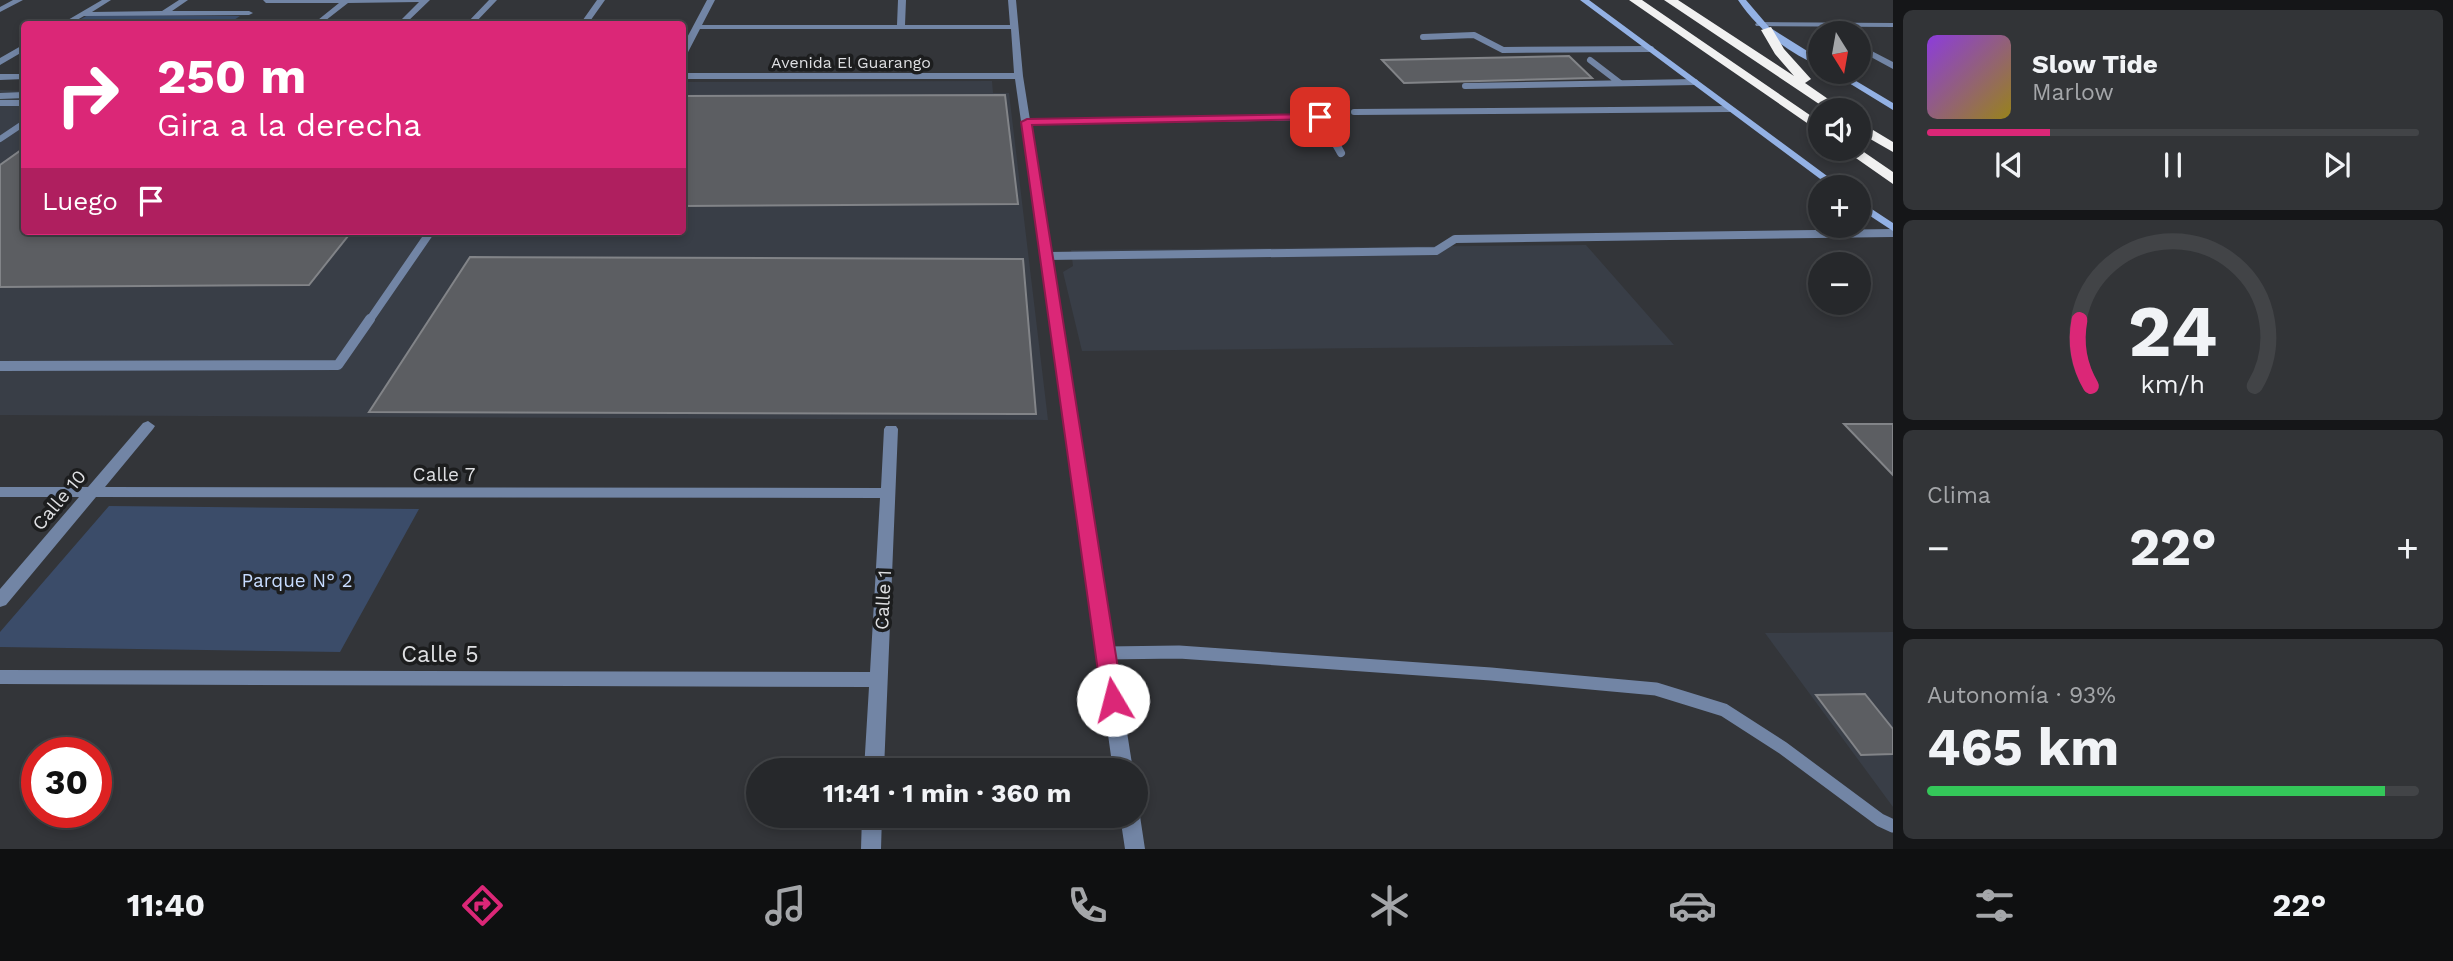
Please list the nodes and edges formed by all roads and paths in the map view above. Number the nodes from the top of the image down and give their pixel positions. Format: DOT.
graph roads {
  1 [pos="19,0"];
  2 [pos="107,0"];
  3 [pos="184,0"];
  4 [pos="267,0"];
  5 [pos="426,0"];
  6 [pos="493,0"];
  7 [pos="601,0"];
  8 [pos="711,0"];
  9 [pos="902,0"];
  10 [pos="1012,0"];
  11 [pos="1584,0"];
  12 [pos="1635,0"];
  13 [pos="1670,0"];
  14 [pos="1742,0"];
  15 [pos="347,1"];
  16 [pos="0,10"];
  17 [pos="84,13"];
  18 [pos="163,13"];
  19 [pos="249,13"];
  20 [pos="70,21"];
  21 [pos="237,21"];
  22 [pos="321,21"];
  23 [pos="404,21"];
  24 [pos="473,21"];
  25 [pos="586,21"];
  26 [pos="1808,25"];
  27 [pos="1871,25"];
  28 [pos="1893,25"];
  29 [pos="697,27"];
  30 [pos="901,27"];
  31 [pos="1016,27"];
  32 [pos="1763,27"];
  33 [pos="1423,37"];
  34 [pos="686,48"];
  35 [pos="1651,49"];
  36 [pos="21,50"];
  37 [pos="1871,53"];
  38 [pos="1808,55"];
  39 [pos="1590,60"];
  40 [pos="0,62"];
  41 [pos="1893,66"];
  42 [pos="686,76"];
  43 [pos="1019,76"];
  44 [pos="0,77"];
  45 [pos="21,77"];
  46 [pos="1695,82"];
  47 [pos="1620,83"];
  48 [pos="1855,84"];
  49 [pos="1465,86"];
  50 [pos="21,95"];
  51 [pos="0,96"];
  52 [pos="1818,98"];
  53 [pos="1820,98"];
  54 [pos="0,103"];
  55 [pos="21,103"];
  56 [pos="1893,107"];
  57 [pos="1730,109"];
  58 [pos="1354,112"];
  59 [pos="1808,120"];
  60 [pos="1027,122"];
  61 [pos="21,125"];
  62 [pos="1871,134"];
  63 [pos="0,139"];
  64 [pos="1893,148"];
  65 [pos="1341,153"];
  66 [pos="1867,161"];
  67 [pos="1821,175"];
  68 [pos="1893,179"];
  69 [pos="1871,213"];
  70 [pos="1893,231"];
  71 [pos="428,235"];
  72 [pos="1046,256"];
  73 [pos="0,366"];
  74 [pos="148,426"];
  75 [pos="891,429"];
  76 [pos="0,492"];
  77 [pos="91,492"];
  78 [pos="888,493"];
  79 [pos="0,600"];
  80 [pos="1106,653"];
  81 [pos="0,677"];
  82 [pos="879,680"];
  83 [pos="875,758"];
  84 [pos="1121,758"];
  85 [pos="1893,826"];
  86 [pos="872,828"];
  87 [pos="1132,828"];
  88 [pos="871,849"];
  89 [pos="1135,849"];
  1 -- 16 [label="street"];
  2 -- 17 [label="street"];
  3 -- 18 [label="street"];
  4 -- 15 [label="street"];
  4 -- 19 [label="street"];
  5 -- 15 [label="street"];
  5 -- 23 [label="street"];
  6 -- 24 [label="street"];
  7 -- 25 [label="street"];
  8 -- 29 [label="street"];
  9 -- 30 [label="street"];
  10 -- 31 [label="street"];
  11 -- 35 [label="main road"];
  12 -- 59 [label="highway"];
  13 -- 52 [label="highway"];
  14 -- 32 [label="main road"];
  15 -- 22 [label="street"];
  17 -- 18 [label="street"];
  17 -- 20 [label="street"];
  18 -- 19 [label="street"];
  19 -- 21 [label="street"];
  26 -- 32 [label="street"];
  27 -- 28 [label="street"];
  29 -- 30 [label="street"];
  29 -- 34 [label="street"];
  30 -- 31 [label="street"];
  31 -- 43 [label="street"];
  32 -- 38 [label="main road"];
  32 -- 53 [label="highway"];
  33 -- 35 [label="lane"];
  35 -- 46 [label="main road"];
  36 -- 40 [label="street"];
  37 -- 41 [label="street"];
  39 -- 47 [label="lane"];
  42 -- 43 [label="street, Avenida El Guarango"];
  43 -- 60 [label="street"];
  44 -- 45 [label="street"];
  46 -- 47 [label="lane"];
  46 -- 57 [label="main road"];
  47 -- 49 [label="lane"];
  48 -- 56 [label="main road"];
  50 -- 51 [label="lane"];
  54 -- 55 [label="lane"];
  57 -- 58 [label="lane"];
  57 -- 67 [label="main road"];
  60 -- 65 [label="lane"];
  60 -- 72 [label="street"];
  61 -- 63 [label="lane"];
  62 -- 64 [label="highway"];
  66 -- 68 [label="highway"];
  69 -- 70 [label="main road"];
  70 -- 72 [label="lane"];
  71 -- 73 [label="lane"];
  72 -- 80 [label="street"];
  74 -- 77 [label="street, Calle 10"];
  75 -- 78 [label="street, Calle 1"];
  76 -- 77 [label="street, Calle 7"];
  77 -- 78 [label="street, Calle 7"];
  77 -- 79 [label="street, Calle 10"];
  78 -- 82 [label="street, Calle 1"];
  80 -- 84 [label="street"];
  80 -- 85 [label="lane"];
  81 -- 82 [label="street, Calle 5"];
  82 -- 83 [label="street, Calle 1"];
  86 -- 88 [label="street"];
  87 -- 89 [label="street"];
}
